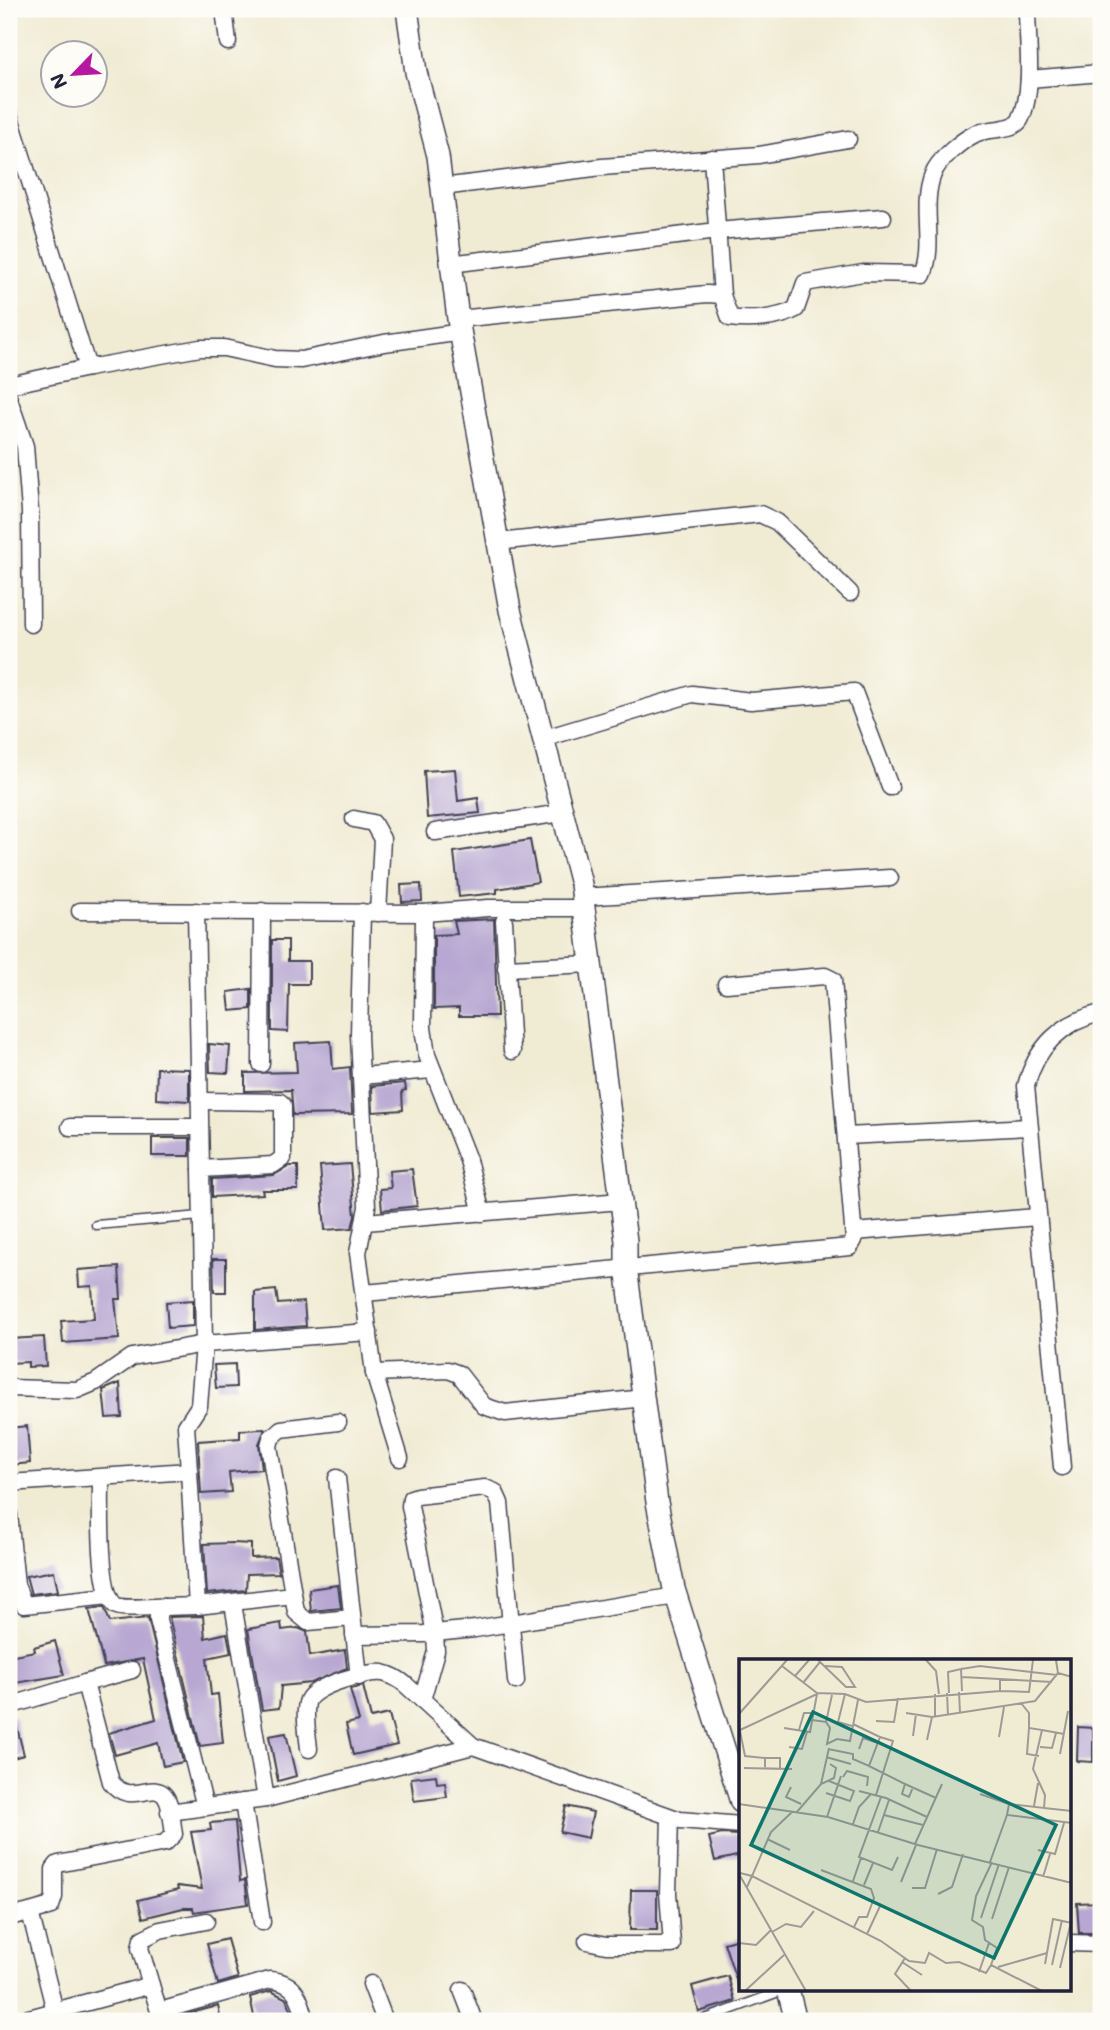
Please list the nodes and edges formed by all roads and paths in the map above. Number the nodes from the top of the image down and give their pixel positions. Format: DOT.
graph roads {
  1 [pos="224,9"];
  2 [pos="407,9"];
  3 [pos="1031,9"];
  4 [pos="228,42"];
  5 [pos="1101,73"];
  6 [pos="1029,79"];
  7 [pos="9,114"];
  8 [pos="848,139"];
  9 [pos="712,158"];
  10 [pos="442,187"];
  11 [pos="883,217"];
  12 [pos="717,231"];
  13 [pos="450,264"];
  14 [pos="722,295"];
  15 [pos="460,326"];
  16 [pos="88,368"];
  17 [pos="9,385"];
  18 [pos="9,399"];
  19 [pos="497,542"];
  20 [pos="850,593"];
  21 [pos="31,624"];
  22 [pos="542,739"];
  23 [pos="890,787"];
  24 [pos="562,813"];
  25 [pos="354,819"];
  26 [pos="435,832"];
  27 [pos="890,878"];
  28 [pos="583,902"];
  29 [pos="80,911"];
  30 [pos="196,911"];
  31 [pos="262,911"];
  32 [pos="370,912"];
  33 [pos="424,913"];
  34 [pos="504,920"];
  35 [pos="591,964"];
  36 [pos="506,968"];
  37 [pos="726,984"];
  38 [pos="1101,1013"];
  39 [pos="512,1051"];
  40 [pos="261,1064"];
  41 [pos="432,1070"];
  42 [pos="361,1076"];
  43 [pos="200,1101"];
  44 [pos="70,1127"];
  45 [pos="200,1127"];
  46 [pos="1029,1127"];
  47 [pos="846,1136"];
  48 [pos="201,1169"];
  49 [pos="621,1201"];
  50 [pos="482,1213"];
  51 [pos="201,1216"];
  52 [pos="1037,1217"];
  53 [pos="365,1222"];
  54 [pos="96,1225"];
  55 [pos="854,1232"];
  56 [pos="625,1267"];
  57 [pos="365,1293"];
  58 [pos="369,1332"];
  59 [pos="204,1344"];
  60 [pos="374,1373"];
  61 [pos="9,1388"];
  62 [pos="644,1398"];
  63 [pos="338,1422"];
  64 [pos="400,1458"];
  65 [pos="1062,1467"];
  66 [pos="189,1471"];
  67 [pos="337,1478"];
  68 [pos="101,1479"];
  69 [pos="9,1483"];
  70 [pos="9,1514"];
  71 [pos="293,1595"];
  72 [pos="109,1596"];
  73 [pos="676,1596"];
  74 [pos="233,1604"];
  75 [pos="197,1606"];
  76 [pos="164,1607"];
  77 [pos="352,1618"];
  78 [pos="511,1623"];
  79 [pos="435,1633"];
  80 [pos="354,1635"];
  81 [pos="132,1670"];
  82 [pos="359,1677"];
  83 [pos="516,1682"];
  84 [pos="85,1683"];
  85 [pos="422,1700"];
  86 [pos="9,1706"];
  87 [pos="472,1746"];
  88 [pos="309,1749"];
  89 [pos="739,1796"];
  90 [pos="266,1799"];
  91 [pos="243,1802"];
  92 [pos="205,1807"];
  93 [pos="169,1812"];
  94 [pos="670,1816"];
  95 [pos="739,1825"];
  96 [pos="30,1912"];
  97 [pos="9,1917"];
  98 [pos="206,1921"];
  99 [pos="262,1922"];
  100 [pos="587,1941"];
  101 [pos="1072,1943"];
  102 [pos="1101,1944"];
  103 [pos="371,1984"];
  104 [pos="151,1985"];
  105 [pos="461,1990"];
  106 [pos="780,1992"];
  107 [pos="787,1992"];
  108 [pos="55,2011"];
  109 [pos="161,2016"];
  110 [pos="18,2021"];
  111 [pos="306,2021"];
  112 [pos="385,2021"];
  113 [pos="474,2021"];
  114 [pos="700,2021"];
  115 [pos="796,2021"];
  1 -- 4 [label="street"];
  2 -- 10 [label="street"];
  3 -- 6 [label="street"];
  5 -- 6 [label="street"];
  6 -- 14 [label="street"];
  7 -- 16 [label="street"];
  8 -- 9 [label="street"];
  9 -- 10 [label="street"];
  9 -- 12 [label="street"];
  10 -- 13 [label="street"];
  11 -- 12 [label="street"];
  12 -- 13 [label="street"];
  12 -- 14 [label="street"];
  13 -- 15 [label="street"];
  14 -- 15 [label="street"];
  15 -- 16 [label="street"];
  15 -- 19 [label="street"];
  16 -- 17 [label="street"];
  18 -- 21 [label="street"];
  19 -- 20 [label="street"];
  19 -- 22 [label="street"];
  22 -- 23 [label="street"];
  22 -- 24 [label="street"];
  24 -- 26 [label="street"];
  24 -- 28 [label="street"];
  25 -- 32 [label="street"];
  27 -- 28 [label="street"];
  28 -- 33 [label="street"];
  28 -- 35 [label="street"];
  29 -- 30 [label="street"];
  30 -- 31 [label="street"];
  30 -- 43 [label="street"];
  31 -- 32 [label="street"];
  31 -- 40 [label="street"];
  32 -- 33 [label="street"];
  32 -- 42 [label="street"];
  33 -- 41 [label="street"];
  34 -- 36 [label="street"];
  35 -- 36 [label="street"];
  35 -- 49 [label="street"];
  36 -- 39 [label="street"];
  37 -- 47 [label="street"];
  38 -- 46 [label="street"];
  41 -- 42 [label="street"];
  41 -- 50 [label="street"];
  42 -- 53 [label="street"];
  43 -- 45 [label="street"];
  43 -- 48 [label="street"];
  44 -- 45 [label="street"];
  45 -- 48 [label="street"];
  46 -- 47 [label="street"];
  46 -- 52 [label="street"];
  47 -- 55 [label="street"];
  48 -- 51 [label="street"];
  49 -- 50 [label="street"];
  49 -- 56 [label="street"];
  50 -- 53 [label="street"];
  51 -- 54 [label="lane"];
  51 -- 59 [label="street"];
  52 -- 55 [label="street"];
  52 -- 65 [label="street"];
  53 -- 57 [label="street"];
  55 -- 56 [label="street"];
  56 -- 57 [label="street"];
  56 -- 62 [label="street"];
  57 -- 58 [label="street"];
  58 -- 59 [label="street"];
  58 -- 60 [label="street"];
  59 -- 61 [label="street"];
  59 -- 66 [label="street"];
  60 -- 62 [label="street"];
  60 -- 64 [label="street"];
  62 -- 73 [label="street"];
  63 -- 71 [label="street"];
  66 -- 68 [label="street"];
  66 -- 75 [label="street"];
  67 -- 77 [label="street"];
  68 -- 69 [label="street"];
  68 -- 72 [label="street"];
  70 -- 72 [label="street"];
  71 -- 74 [label="street"];
  71 -- 77 [label="street"];
  72 -- 76 [label="street"];
  73 -- 78 [label="street"];
  73 -- 89 [label="street"];
  74 -- 75 [label="street"];
  74 -- 90 [label="street"];
  75 -- 76 [label="street"];
  76 -- 92 [label="street"];
  77 -- 80 [label="street"];
  78 -- 79 [label="street"];
  78 -- 79 [label="street"];
  78 -- 83 [label="street"];
  79 -- 80 [label="street"];
  79 -- 85 [label="street"];
  80 -- 82 [label="street"];
  81 -- 84 [label="street"];
  82 -- 85 [label="street"];
  82 -- 88 [label="street"];
  84 -- 86 [label="street"];
  84 -- 93 [label="street"];
  85 -- 87 [label="street"];
  87 -- 90 [label="street"];
  87 -- 94 [label="street"];
  90 -- 91 [label="street"];
  91 -- 92 [label="street"];
  91 -- 99 [label="street"];
  92 -- 93 [label="street"];
  93 -- 96 [label="street"];
  94 -- 95 [label="street"];
  94 -- 100 [label="street"];
  96 -- 97 [label="street"];
  96 -- 108 [label="street"];
  98 -- 104 [label="street"];
  101 -- 102 [label="street"];
  103 -- 112 [label="street"];
  104 -- 108 [label="street"];
  104 -- 109 [label="street"];
  105 -- 113 [label="street"];
  106 -- 114 [label="lane"];
  107 -- 115 [label="street"];
  108 -- 110 [label="street"];
  109 -- 111 [label="street"];
}
